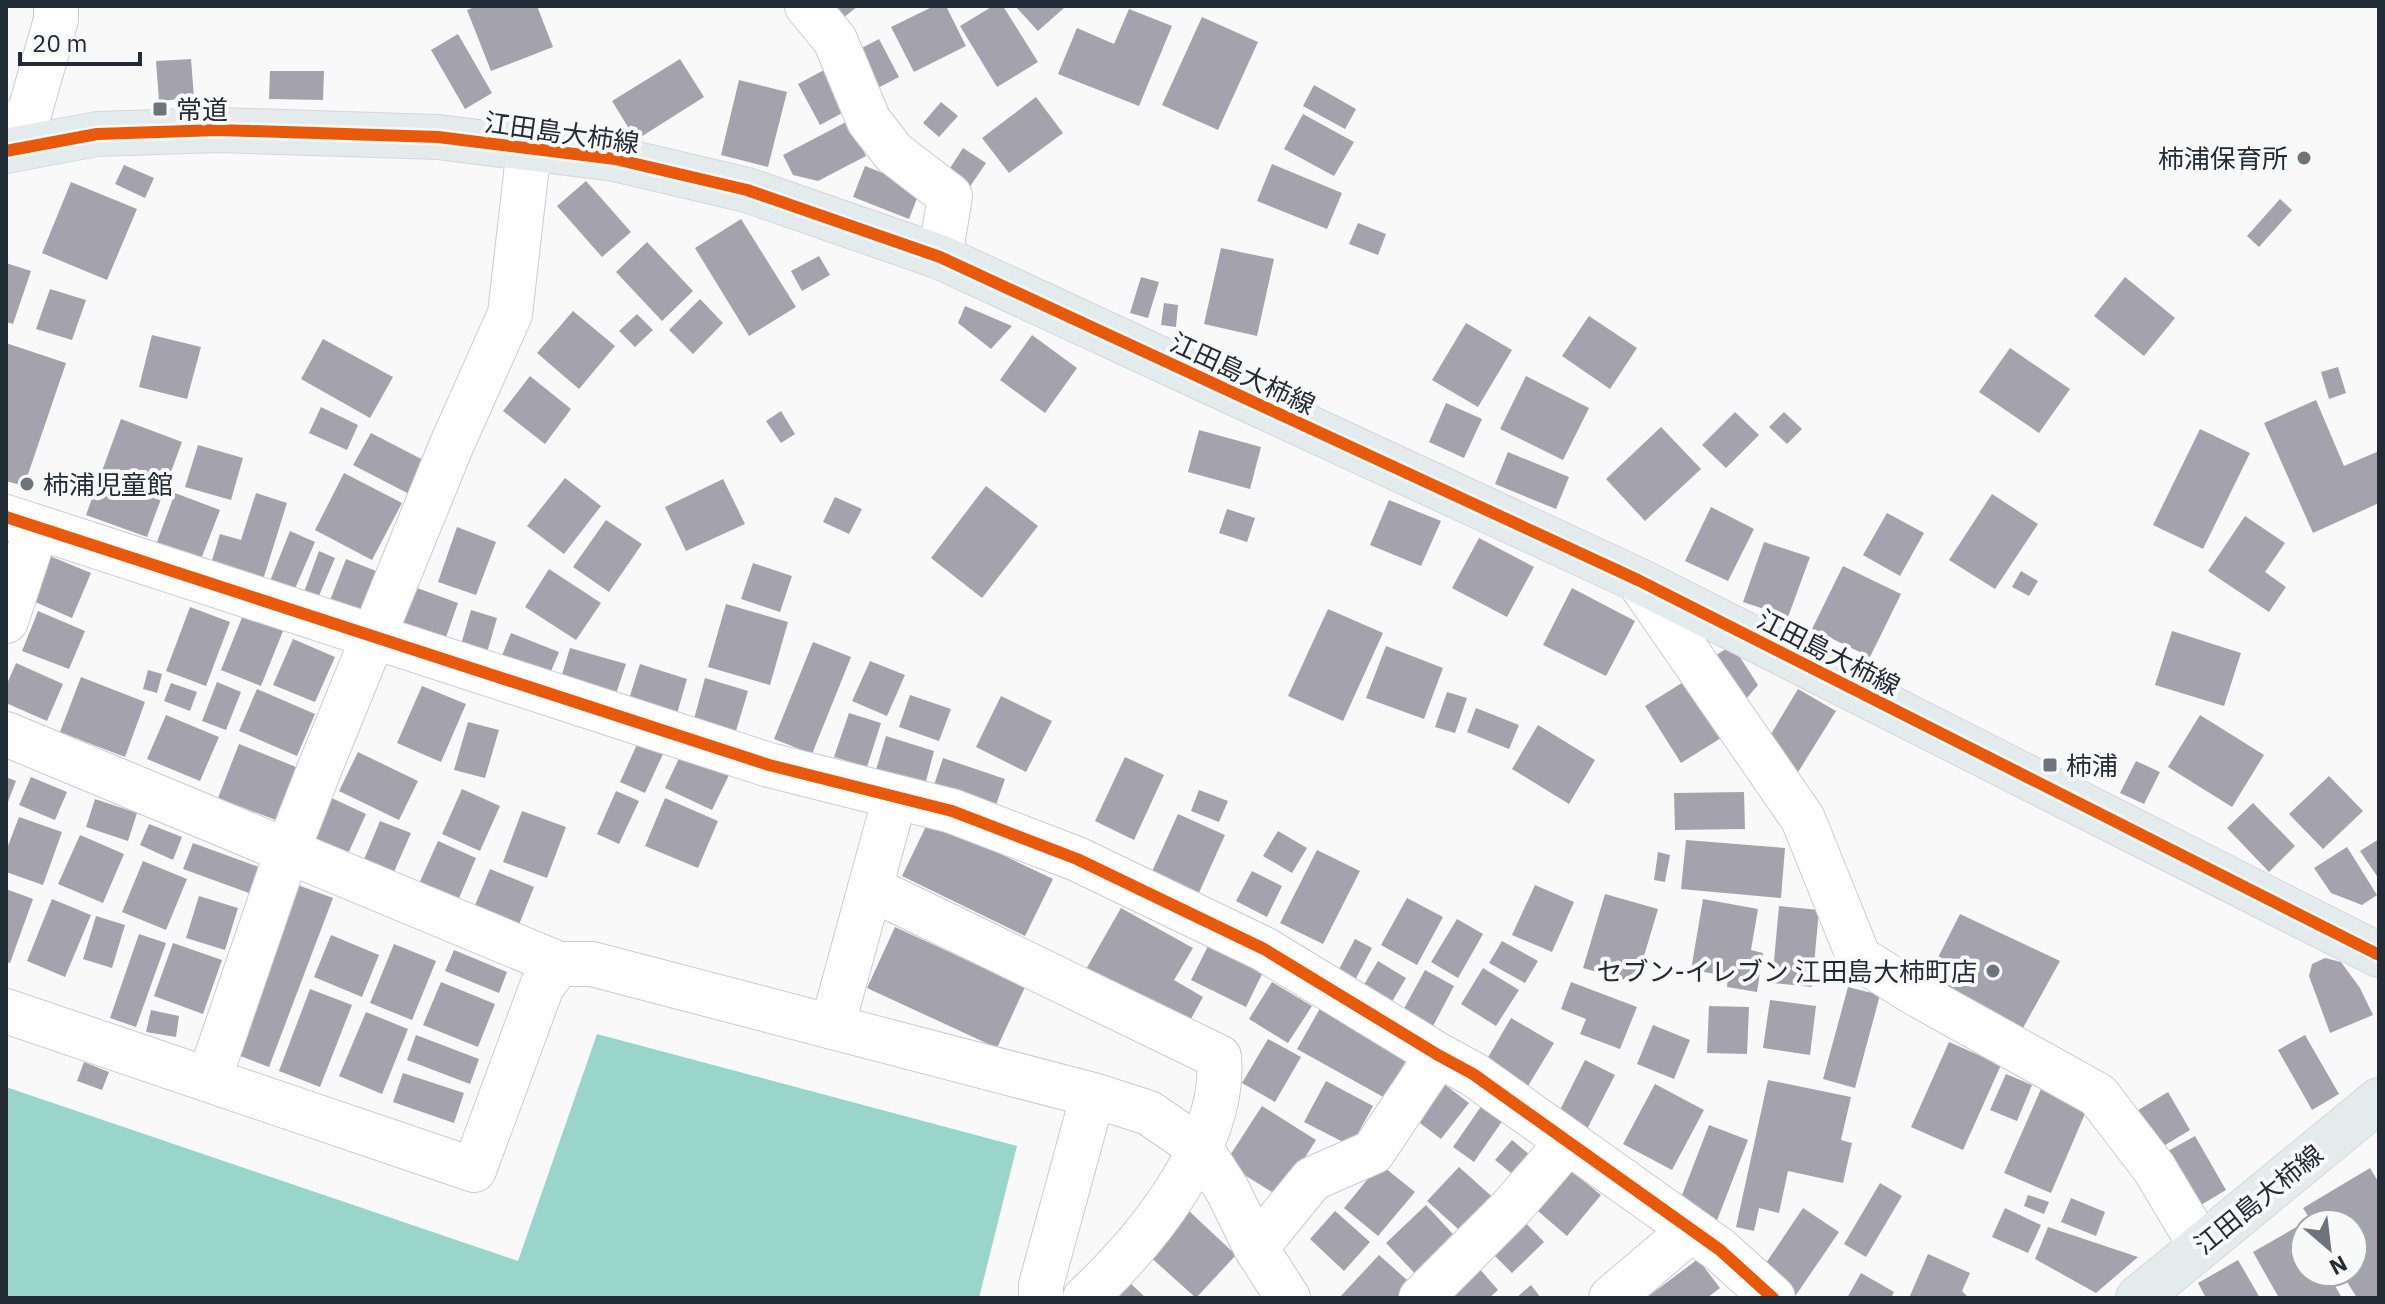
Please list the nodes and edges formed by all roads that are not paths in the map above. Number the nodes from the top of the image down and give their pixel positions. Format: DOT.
graph roads {
  1 [pos="56,6"];
  2 [pos="807,6"];
  3 [pos="6,130"];
  4 [pos="529,148"];
  5 [pos="6,151"];
  6 [pos="940,257"];
  7 [pos="22,522"];
  8 [pos="1638,580"];
  9 [pos="6,621"];
  10 [pos="373,635"];
  11 [pos="6,734"];
  12 [pos="895,797"];
  13 [pos="287,852"];
  14 [pos="870,888"];
  15 [pos="2379,955"];
  16 [pos="559,964"];
  17 [pos="6,1011"];
  18 [pos="832,1027"];
  19 [pos="1438,1055"];
  20 [pos="209,1079"];
  21 [pos="1093,1095"];
  22 [pos="2379,1100"];
  23 [pos="1568,1142"];
  24 [pos="1201,1149"];
  25 [pos="1691,1230"];
  26 [pos="2200,1245"];
  27 [pos="1256,1248"];
  28 [pos="1041,1298"];
  29 [pos="1085,1298"];
  30 [pos="1288,1298"];
  31 [pos="1421,1298"];
  32 [pos="1611,1298"];
  33 [pos="1773,1298"];
  34 [pos="2138,1298"];
  1 -- 3 [label="street"];
  2 -- 6 [label="street"];
  4 -- 5 [label="main road, 江田島大柿線"];
  4 -- 6 [label="main road, 江田島大柿線"];
  4 -- 10 [label="street"];
  6 -- 8 [label="main road, 江田島大柿線"];
  7 -- 9 [label="street"];
  7 -- 10 [label="street"];
  8 -- 15 [label="main road, 江田島大柿線"];
  8 -- 26 [label="street"];
  10 -- 12 [label="street"];
  10 -- 13 [label="street"];
  11 -- 13 [label="street"];
  12 -- 14 [label="street"];
  12 -- 19 [label="street"];
  13 -- 16 [label="street"];
  13 -- 20 [label="street"];
  14 -- 18 [label="street"];
  14 -- 24 [label="street"];
  16 -- 18 [label="street"];
  16 -- 20 [label="street"];
  17 -- 20 [label="street"];
  18 -- 21 [label="street"];
  19 -- 23 [label="street"];
  19 -- 27 [label="street"];
  21 -- 24 [label="street"];
  21 -- 28 [label="street"];
  22 -- 26 [label="main road, 江田島大柿線"];
  23 -- 25 [label="street"];
  23 -- 31 [label="street"];
  24 -- 27 [label="street"];
  24 -- 29 [label="street"];
  25 -- 32 [label="street"];
  25 -- 33 [label="street"];
  26 -- 34 [label="main road, 江田島大柿線"];
  27 -- 30 [label="street"];
}
